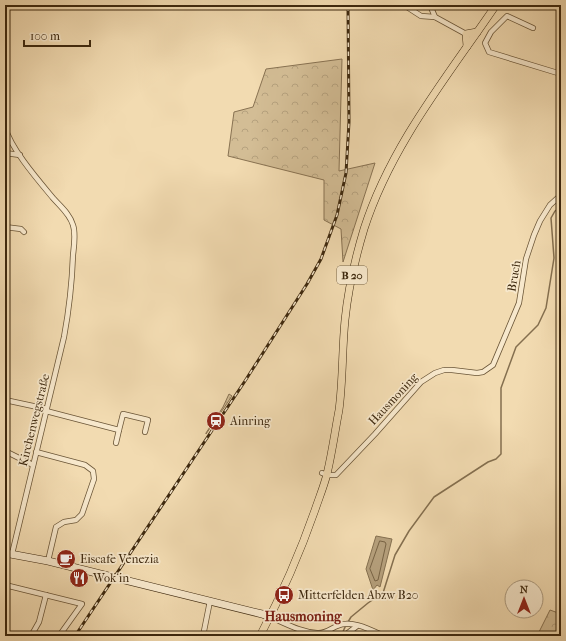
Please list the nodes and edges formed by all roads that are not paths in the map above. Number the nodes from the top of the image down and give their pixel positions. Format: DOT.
graph roads {
  1 [pos="404,5"];
  2 [pos="496,5"];
  3 [pos="431,6"];
  4 [pos="434,17"];
  5 [pos="533,28"];
  6 [pos="477,32"];
  7 [pos="466,34"];
  8 [pos="467,46"];
  9 [pos="561,74"];
  10 [pos="5,127"];
  11 [pos="5,153"];
  12 [pos="20,155"];
  13 [pos="561,196"];
  14 [pos="5,227"];
  15 [pos="24,232"];
  16 [pos="493,365"];
  17 [pos="5,400"];
  18 [pos="47,410"];
  19 [pos="119,430"];
  20 [pos="145,432"];
  21 [pos="116,443"];
  22 [pos="5,451"];
  23 [pos="36,452"];
  24 [pos="33,465"];
  25 [pos="324,474"];
  26 [pos="8,553"];
  27 [pos="48,562"];
  28 [pos="5,585"];
  29 [pos="46,595"];
  30 [pos="210,601"];
  31 [pos="270,617"];
  32 [pos="357,626"];
  33 [pos="31,636"];
  34 [pos="59,636"];
  35 [pos="203,636"];
  36 [pos="260,636"];
  37 [pos="344,636"];
  38 [pos="384,636"];
  1 -- 4 [label="street"];
  2 -- 6 [label="main road, B 20"];
  3 -- 4 [label="street"];
  4 -- 7 [label="street"];
  5 -- 9 [label="street"];
  6 -- 7 [label="main road"];
  6 -- 8 [label="main road, B 20"];
  7 -- 8 [label="main road"];
  8 -- 25 [label="main road, B 20"];
  10 -- 12 [label="street, Kirchenwegstraße"];
  11 -- 12 [label="street"];
  12 -- 18 [label="street, Kirchenwegstraße"];
  13 -- 16 [label="street, Bruch"];
  14 -- 15 [label="street"];
  16 -- 25 [label="street, Hausmoning"];
  17 -- 18 [label="street"];
  18 -- 19 [label="street"];
  18 -- 23 [label="street, Kirchenwegstraße"];
  19 -- 20 [label="street"];
  19 -- 21 [label="street"];
  22 -- 24 [label="street"];
  23 -- 24 [label="street, Kirchenwegstraße"];
  23 -- 27 [label="street"];
  24 -- 26 [label="street, Kirchenwegstraße"];
  25 -- 31 [label="main road, B 20"];
  26 -- 27 [label="street"];
  27 -- 30 [label="street"];
  28 -- 29 [label="street"];
  29 -- 33 [label="street"];
  29 -- 34 [label="street"];
  30 -- 31 [label="street"];
  30 -- 35 [label="street"];
  31 -- 32 [label="street"];
  31 -- 36 [label="main road, B 20"];
  32 -- 37 [label="street"];
  32 -- 38 [label="street"];
}
